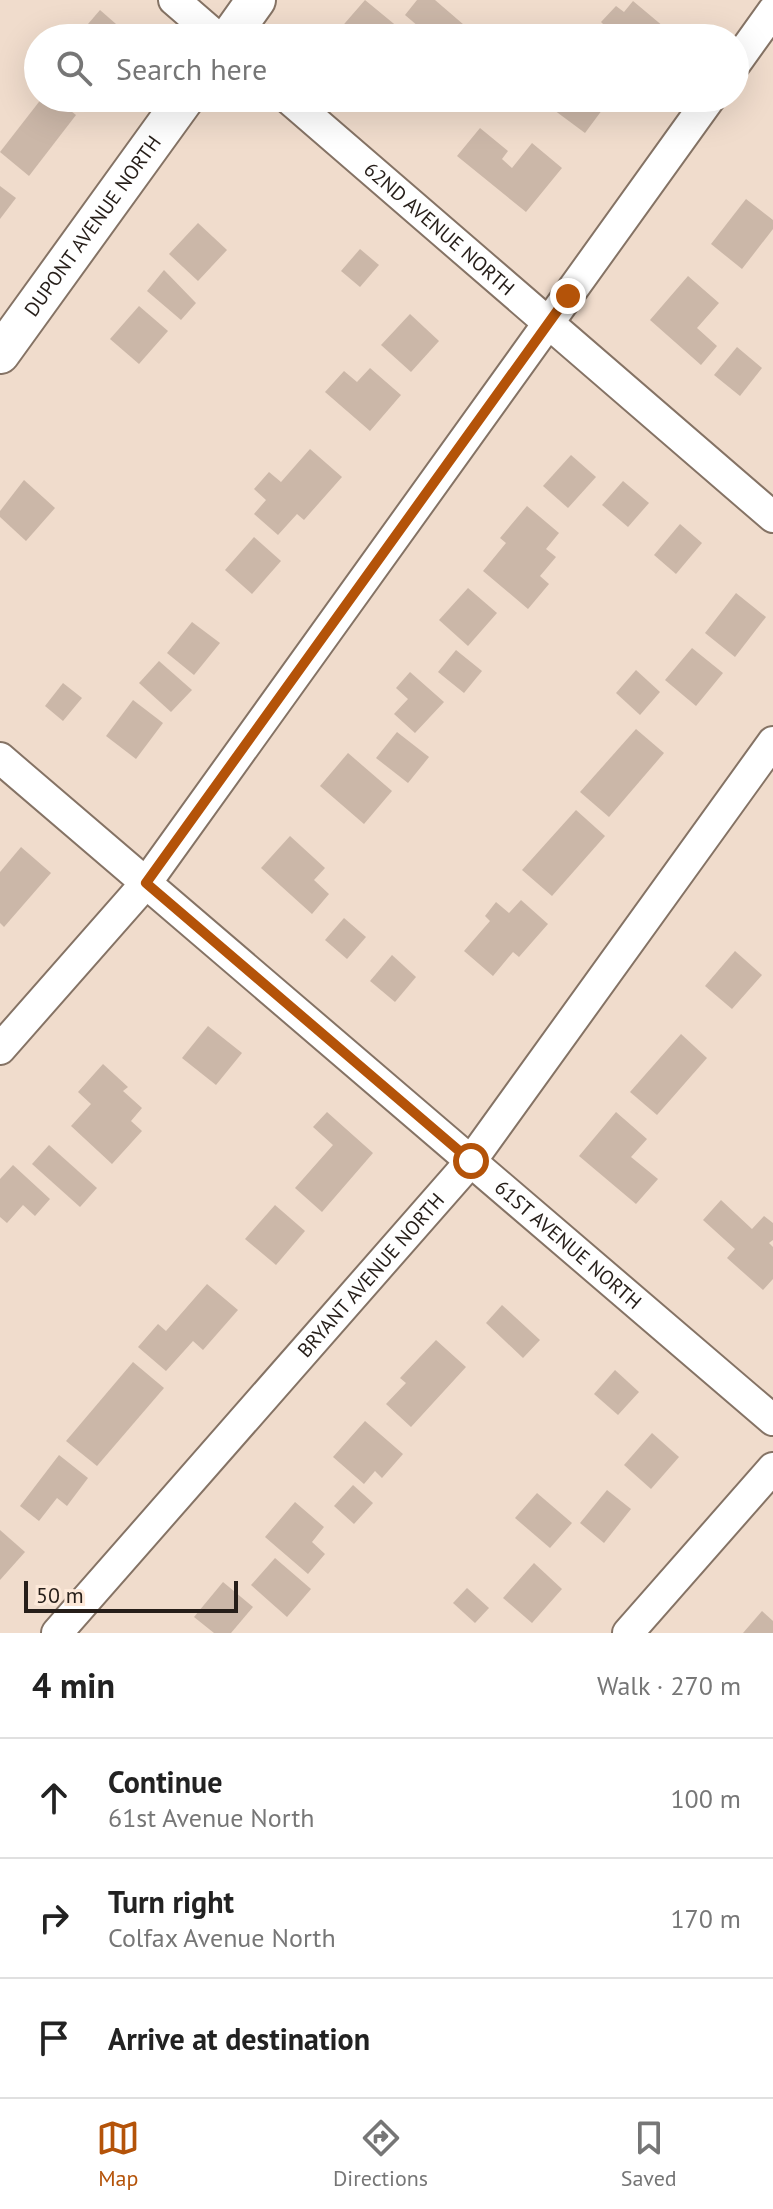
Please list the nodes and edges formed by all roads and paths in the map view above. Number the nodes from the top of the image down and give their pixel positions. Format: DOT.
graph roads {
  1 [pos="174,0"];
  2 [pos="256,0"];
  3 [pos="773,11"];
  4 [pos="202,24"];
  5 [pos="239,24"];
  6 [pos="749,44"];
  7 [pos="175,112"];
  8 [pos="304,112"];
  9 [pos="700,112"];
  10 [pos="548,323"];
  11 [pos="0,354"];
  12 [pos="773,517"];
  13 [pos="773,742"];
  14 [pos="0,758"];
  15 [pos="146,883"];
  16 [pos="0,1049"];
  17 [pos="471,1161"];
  18 [pos="773,1420"];
  19 [pos="773,1468"];
  20 [pos="57,1633"];
  21 [pos="628,1633"];
  1 -- 4 [label="street"];
  2 -- 5 [label="street"];
  3 -- 6 [label="street"];
  7 -- 11 [label="street, DUPONT AVENUE NORTH"];
  8 -- 10 [label="street, 62ND AVENUE NORTH"];
  9 -- 10 [label="street"];
  10 -- 12 [label="street, 62ND AVENUE NORTH"];
  10 -- 15 [label="street"];
  13 -- 17 [label="street, BRYANT AVENUE NORTH"];
  14 -- 15 [label="street, 61ST AVENUE NORTH"];
  15 -- 16 [label="street"];
  15 -- 17 [label="street, 61ST AVENUE NORTH"];
  17 -- 18 [label="street, 61ST AVENUE NORTH"];
  17 -- 20 [label="street, BRYANT AVENUE NORTH"];
  19 -- 21 [label="street"];
}
